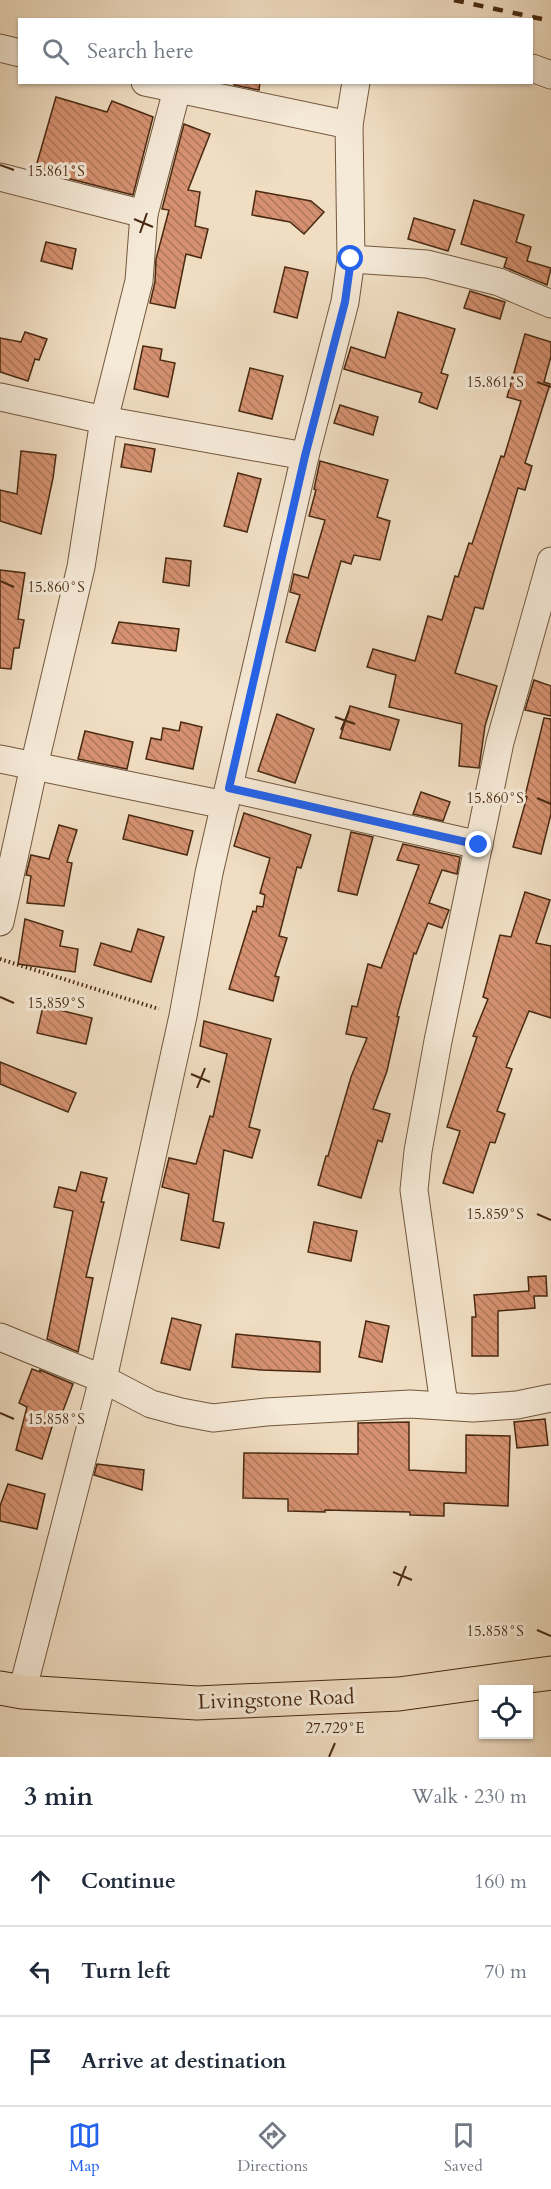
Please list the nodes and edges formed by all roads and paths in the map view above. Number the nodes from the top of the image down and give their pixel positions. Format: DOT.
graph roads {
  1 [pos="0,48"];
  2 [pos="18,52"];
  3 [pos="533,69"];
  4 [pos="551,75"];
  5 [pos="153,84"];
  6 [pos="356,84"];
  7 [pos="177,90"];
  8 [pos="349,125"];
  9 [pos="0,177"];
  10 [pos="144,214"];
  11 [pos="351,259"];
  12 [pos="551,304"];
  13 [pos="0,397"];
  14 [pos="104,420"];
  15 [pos="305,456"];
  16 [pos="551,561"];
  17 [pos="0,759"];
  18 [pos="34,766"];
  19 [pos="227,797"];
  20 [pos="479,845"];
  21 [pos="0,922"];
  22 [pos="0,959"];
  23 [pos="183,1016"];
  24 [pos="0,1337"];
  25 [pos="103,1379"];
  26 [pos="551,1398"];
  27 [pos="444,1405"];
  28 [pos="551,1673"];
  29 [pos="11,1690"];
  1 -- 2 [label="street"];
  3 -- 4 [label="street"];
  5 -- 7 [label="street"];
  6 -- 8 [label="street"];
  7 -- 8 [label="street"];
  7 -- 10 [label="street"];
  8 -- 11 [label="street"];
  9 -- 10 [label="street"];
  10 -- 14 [label="street"];
  11 -- 12 [label="street"];
  11 -- 15 [label="street"];
  13 -- 14 [label="street"];
  14 -- 15 [label="street"];
  14 -- 18 [label="street"];
  15 -- 19 [label="street"];
  16 -- 20 [label="street"];
  17 -- 18 [label="street"];
  18 -- 19 [label="street"];
  18 -- 21 [label="street"];
  19 -- 20 [label="street"];
  19 -- 23 [label="street"];
  20 -- 27 [label="street"];
  22 -- 23 [label="path"];
  23 -- 25 [label="street"];
  24 -- 25 [label="street"];
  25 -- 27 [label="street"];
  25 -- 29 [label="street"];
  26 -- 27 [label="street"];
  28 -- 29 [label="highway, Livingstone Road"];
}
